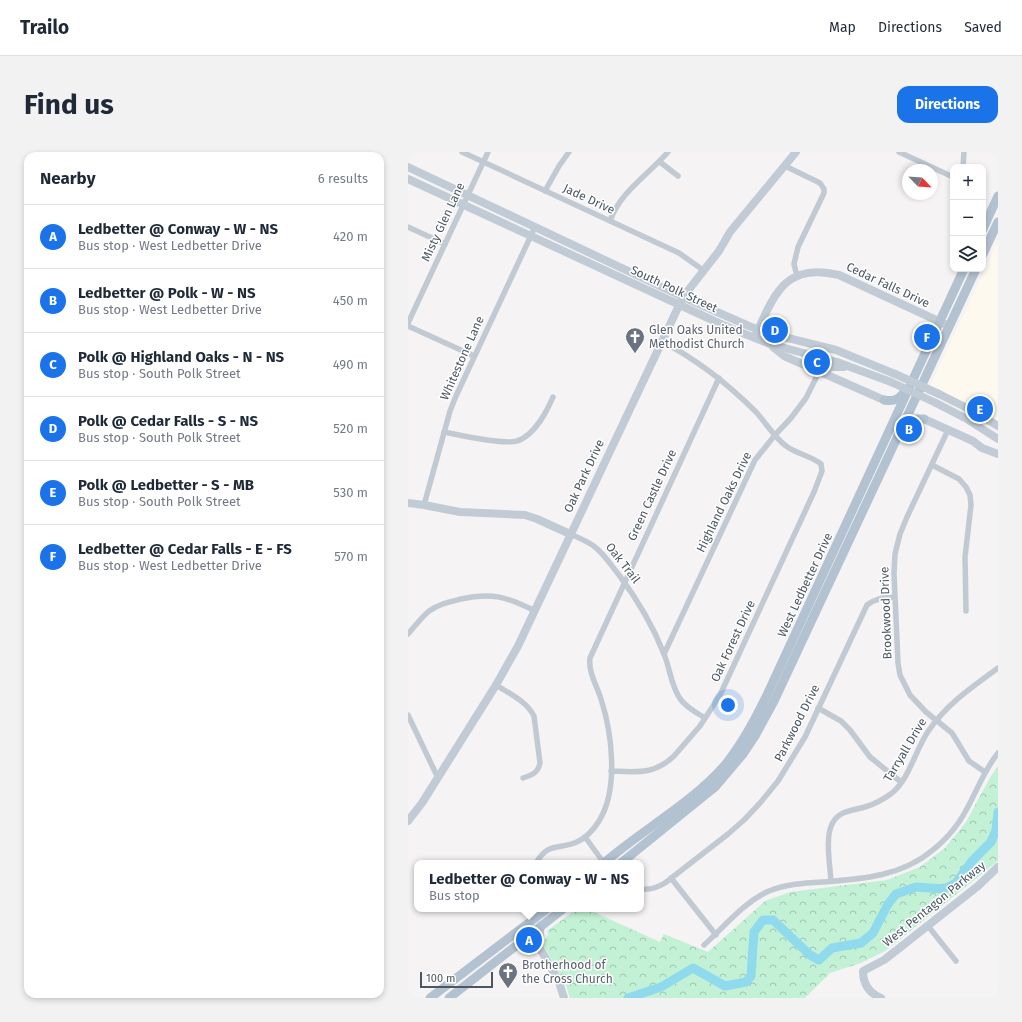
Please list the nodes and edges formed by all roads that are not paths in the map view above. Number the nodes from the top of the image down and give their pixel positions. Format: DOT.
graph roads {
  1 [pos="462,152"];
  2 [pos="488,152"];
  3 [pos="568,152"];
  4 [pos="668,152"];
  5 [pos="796,152"];
  6 [pos="899,152"];
  7 [pos="964,152"];
  8 [pos="483,162"];
  9 [pos="660,162"];
  10 [pos="963,164"];
  11 [pos="784,166"];
  12 [pos="408,167"];
  13 [pos="678,176"];
  14 [pos="950,176"];
  15 [pos="408,179"];
  16 [pos="545,191"];
  17 [pos="468,195"];
  18 [pos="998,196"];
  19 [pos="463,204"];
  20 [pos="610,222"];
  21 [pos="986,222"];
  22 [pos="986,224"];
  23 [pos="997,225"];
  24 [pos="408,227"];
  25 [pos="535,227"];
  26 [pos="531,236"];
  27 [pos="445,244"];
  28 [pos="986,248"];
  29 [pos="629,270"];
  30 [pos="703,270"];
  31 [pos="963,272"];
  32 [pos="975,272"];
  33 [pos="797,276"];
  34 [pos="625,280"];
  35 [pos="681,301"];
  36 [pos="408,322"];
  37 [pos="940,322"];
  38 [pos="408,326"];
  39 [pos="949,326"];
  40 [pos="758,329"];
  41 [pos="754,338"];
  42 [pos="661,341"];
  43 [pos="770,344"];
  44 [pos="827,348"];
  45 [pos="474,356"];
  46 [pos="824,359"];
  47 [pos="851,367"];
  48 [pos="819,372"];
  49 [pos="719,378"];
  50 [pos="911,384"];
  51 [pos="553,397"];
  52 [pos="916,397"];
  53 [pos="884,400"];
  54 [pos="924,419"];
  55 [pos="893,424"];
  56 [pos="995,424"];
  57 [pos="902,428"];
  58 [pos="948,430"];
  59 [pos="987,431"];
  60 [pos="444,432"];
  61 [pos="775,435"];
  62 [pos="998,440"];
  63 [pos="973,441"];
  64 [pos="998,454"];
  65 [pos="932,465"];
  66 [pos="866,482"];
  67 [pos="875,486"];
  68 [pos="408,503"];
  69 [pos="424,504"];
  70 [pos="570,534"];
  71 [pos="624,582"];
  72 [pos="894,597"];
  73 [pos="535,611"];
  74 [pos="966,611"];
  75 [pos="408,634"];
  76 [pos="664,654"];
  77 [pos="998,668"];
  78 [pos="496,685"];
  79 [pos="770,699"];
  80 [pos="818,708"];
  81 [pos="408,716"];
  82 [pos="705,718"];
  83 [pos="936,720"];
  84 [pos="998,754"];
  85 [pos="611,771"];
  86 [pos="985,772"];
  87 [pos="438,778"];
  88 [pos="523,778"];
  89 [pos="901,782"];
  90 [pos="408,821"];
  91 [pos="585,837"];
  92 [pos="538,860"];
  93 [pos="602,860"];
  94 [pos="608,860"];
  95 [pos="625,860"];
  96 [pos="997,869"];
  97 [pos="671,878"];
  98 [pos="831,881"];
  99 [pos="644,889"];
  100 [pos="543,912"];
  101 [pos="558,912"];
  102 [pos="541,925"];
  103 [pos="928,926"];
  104 [pos="716,935"];
  105 [pos="704,945"];
  106 [pos="956,961"];
  107 [pos="564,996"];
  108 [pos="430,998"];
  109 [pos="449,998"];
  110 [pos="881,998"];
  1 -- 8 [label="street, Jade Drive"];
  2 -- 8 [label="street, Misty Glen Lane"];
  3 -- 16 [label="street"];
  4 -- 9 [label="street"];
  5 -- 11 [label="main road, Oak Park Drive"];
  6 -- 14 [label="street"];
  7 -- 10 [label="street"];
  8 -- 16 [label="street, Jade Drive"];
  8 -- 17 [label="street, Misty Glen Lane"];
  9 -- 13 [label="street"];
  9 -- 20 [label="street"];
  11 -- 30 [label="main road, Oak Park Drive"];
  11 -- 33 [label="street"];
  12 -- 17 [label="main road, South Polk Street"];
  15 -- 19 [label="main road, South Polk Street"];
  16 -- 20 [label="street, Jade Drive"];
  17 -- 19 [label="street, Misty Glen Lane"];
  17 -- 25 [label="main road, South Polk Street"];
  18 -- 21 [label="main road"];
  19 -- 26 [label="main road, South Polk Street"];
  19 -- 27 [label="street, Misty Glen Lane"];
  20 -- 30 [label="street, Jade Drive"];
  22 -- 23 [label="street"];
  23 -- 28 [label="main road"];
  24 -- 27 [label="street"];
  25 -- 26 [label="street, Whitestone Lane"];
  25 -- 29 [label="main road, South Polk Street"];
  26 -- 34 [label="main road, South Polk Street"];
  26 -- 45 [label="street, Whitestone Lane"];
  27 -- 36 [label="street, Misty Glen Lane"];
  29 -- 34 [label="main road"];
  29 -- 35 [label="main road, South Polk Street"];
  30 -- 35 [label="main road, Oak Park Drive"];
  31 -- 37 [label="main road, West Ledbetter Drive"];
  32 -- 39 [label="main road, West Ledbetter Drive"];
  33 -- 37 [label="main road, Cedar Falls Drive"];
  33 -- 40 [label="main road, Cedar Falls Drive"];
  34 -- 35 [label="main road, South Polk Street"];
  35 -- 40 [label="main road, South Polk Street"];
  35 -- 41 [label="main road, South Polk Street"];
  35 -- 42 [label="main road, Oak Park Drive"];
  37 -- 39 [label="main road, Cedar Falls Drive"];
  37 -- 50 [label="main road, West Ledbetter Drive"];
  38 -- 45 [label="street"];
  39 -- 52 [label="main road, West Ledbetter Drive"];
  40 -- 41 [label="main road, Cedar Falls Drive"];
  40 -- 44 [label="main road, South Polk Street"];
  41 -- 43 [label="main road, South Polk Street"];
  42 -- 49 [label="street"];
  42 -- 70 [label="main road, Oak Park Drive"];
  43 -- 46 [label="main road, South Polk Street"];
  43 -- 48 [label="main road"];
  44 -- 46 [label="street, Highland Oaks Drive"];
  44 -- 56 [label="main road, South Polk Street, bridge"];
  45 -- 60 [label="street, Whitestone Lane"];
  46 -- 47 [label="main road, South Polk Street"];
  46 -- 48 [label="street, Highland Oaks Drive"];
  47 -- 48 [label="main road"];
  47 -- 59 [label="main road, South Polk Street, bridge"];
  48 -- 53 [label="main road"];
  48 -- 61 [label="street, Highland Oaks Drive"];
  49 -- 61 [label="street"];
  49 -- 71 [label="street, Green Castle Drive"];
  50 -- 53 [label="main road"];
  50 -- 55 [label="main road, West Ledbetter Drive"];
  51 -- 60 [label="street"];
  52 -- 54 [label="main road"];
  52 -- 57 [label="main road, West Ledbetter Drive"];
  53 -- 55 [label="main road"];
  54 -- 57 [label="main road"];
  54 -- 58 [label="main road"];
  55 -- 66 [label="main road, West Ledbetter Drive"];
  56 -- 59 [label="main road"];
  57 -- 67 [label="main road, West Ledbetter Drive"];
  58 -- 63 [label="main road"];
  58 -- 65 [label="street, Brookwood Drive"];
  59 -- 62 [label="main road, South Polk Street"];
  59 -- 63 [label="main road"];
  60 -- 69 [label="street, Whitestone Lane"];
  61 -- 76 [label="street, Highland Oaks Drive"];
  61 -- 82 [label="street, Oak Forest Drive"];
  63 -- 64 [label="main road"];
  65 -- 72 [label="street, Brookwood Drive"];
  65 -- 74 [label="street"];
  66 -- 67 [label="main road"];
  66 -- 79 [label="main road, West Ledbetter Drive"];
  67 -- 79 [label="main road, West Ledbetter Drive"];
  68 -- 69 [label="main road, Oak Trail"];
  69 -- 70 [label="main road, Oak Trail"];
  70 -- 71 [label="street, Oak Trail"];
  70 -- 73 [label="main road, Oak Park Drive"];
  71 -- 76 [label="street, Oak Trail"];
  71 -- 85 [label="street, Green Castle Drive"];
  72 -- 80 [label="street, Parkwood Drive"];
  72 -- 83 [label="street, Brookwood Drive"];
  73 -- 75 [label="street"];
  73 -- 78 [label="main road, Oak Park Drive"];
  76 -- 82 [label="street, Oak Trail"];
  77 -- 83 [label="street, Tarryall Drive"];
  78 -- 87 [label="main road, Oak Park Drive"];
  78 -- 88 [label="street"];
  79 -- 94 [label="main road, West Ledbetter Drive"];
  79 -- 95 [label="main road, West Ledbetter Drive"];
  80 -- 89 [label="street"];
  80 -- 97 [label="street, Parkwood Drive"];
  81 -- 87 [label="street"];
  82 -- 85 [label="street, Oak Forest Drive"];
  83 -- 86 [label="street, Brookwood Drive"];
  83 -- 89 [label="street, Tarryall Drive"];
  84 -- 86 [label="street"];
  85 -- 91 [label="street, Green Castle Drive"];
  86 -- 98 [label="street"];
  87 -- 90 [label="main road, Oak Park Drive"];
  89 -- 98 [label="street, Tarryall Drive"];
  91 -- 92 [label="street, Green Castle Drive"];
  91 -- 93 [label="street"];
  96 -- 103 [label="main road, West Pentagon Parkway"];
  97 -- 99 [label="street, Parkwood Drive"];
  97 -- 104 [label="street"];
  98 -- 104 [label="street"];
  100 -- 108 [label="main road"];
  101 -- 102 [label="main road"];
  102 -- 107 [label="main road"];
  102 -- 109 [label="main road"];
  103 -- 106 [label="street"];
  103 -- 110 [label="main road, West Pentagon Parkway"];
  104 -- 105 [label="street"];
}
